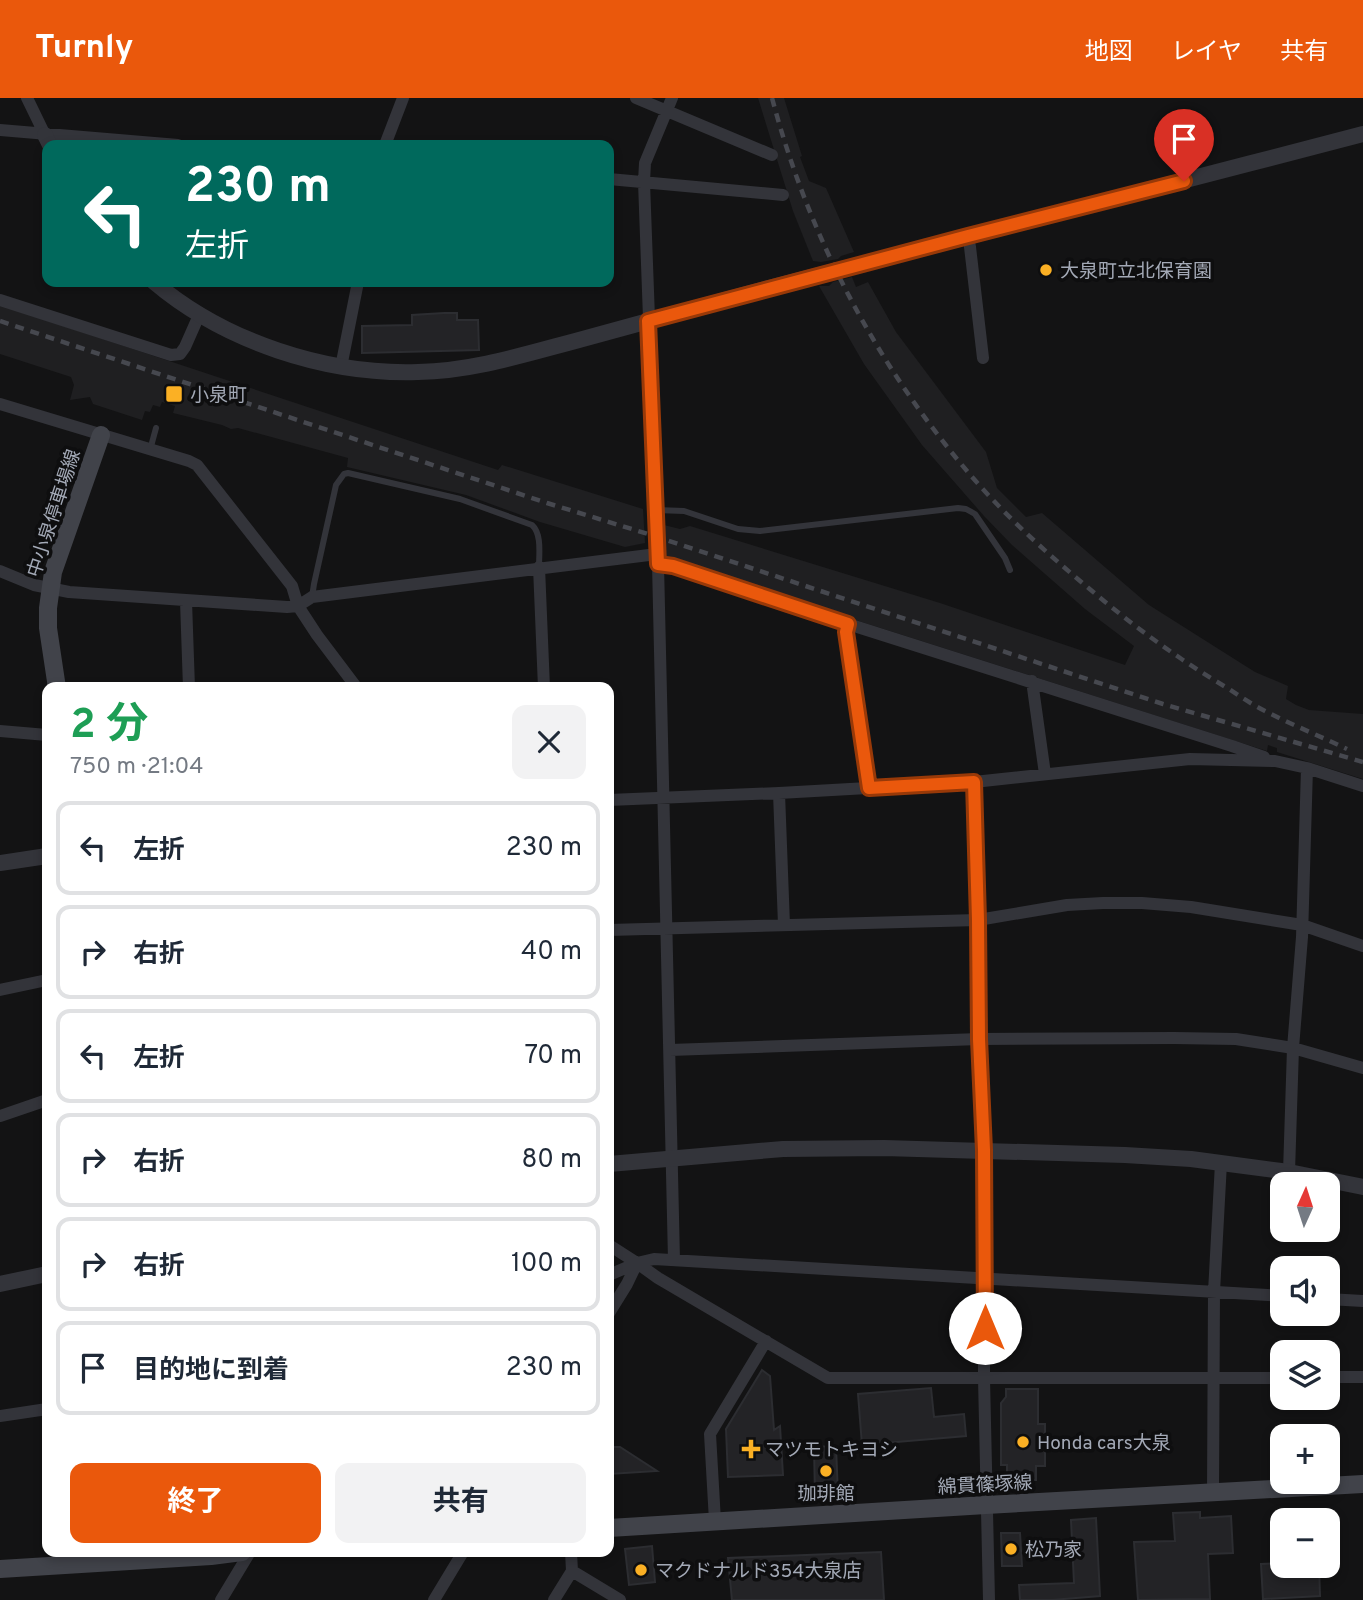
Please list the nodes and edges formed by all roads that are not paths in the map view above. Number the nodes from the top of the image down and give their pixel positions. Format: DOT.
graph roads {
  1 [pos="27,98"];
  2 [pos="403,98"];
  3 [pos="636,98"];
  4 [pos="672,98"];
  5 [pos="667,111"];
  6 [pos="0,130"];
  7 [pos="1363,134"];
  8 [pos="47,140"];
  9 [pos="387,140"];
  10 [pos="772,155"];
  11 [pos="614,179"];
  12 [pos="645,182"];
  13 [pos="783,195"];
  14 [pos="968,236"];
  15 [pos="160,287"];
  16 [pos="357,287"];
  17 [pos="0,300"];
  18 [pos="200,313"];
  19 [pos="648,321"];
  20 [pos="983,358"];
  21 [pos="341,367"];
  22 [pos="0,404"];
  23 [pos="156,428"];
  24 [pos="101,435"];
  25 [pos="149,450"];
  26 [pos="656,510"];
  27 [pos="657,559"];
  28 [pos="540,567"];
  29 [pos="1010,570"];
  30 [pos="0,571"];
  31 [pos="50,589"];
  32 [pos="313,597"];
  33 [pos="186,601"];
  34 [pos="298,606"];
  35 [pos="848,624"];
  36 [pos="1032,681"];
  37 [pos="56,682"];
  38 [pos="189,682"];
  39 [pos="352,682"];
  40 [pos="544,682"];
  41 [pos="0,731"];
  42 [pos="42,735"];
  43 [pos="1275,761"];
  44 [pos="1307,768"];
  45 [pos="1045,774"];
  46 [pos="974,782"];
  47 [pos="1363,786"];
  48 [pos="869,788"];
  49 [pos="779,793"];
  50 [pos="663,797"];
  51 [pos="614,800"];
  52 [pos="42,857"];
  53 [pos="0,863"];
  54 [pos="978,920"];
  55 [pos="783,925"];
  56 [pos="1302,925"];
  57 [pos="667,929"];
  58 [pos="614,930"];
  59 [pos="1363,946"];
  60 [pos="42,981"];
  61 [pos="0,990"];
  62 [pos="979,1039"];
  63 [pos="1293,1048"];
  64 [pos="670,1049"];
  65 [pos="1363,1068"];
  66 [pos="42,1102"];
  67 [pos="0,1116"];
  68 [pos="984,1150"];
  69 [pos="673,1158"];
  70 [pos="1221,1163"];
  71 [pos="614,1164"];
  72 [pos="1289,1172"];
  73 [pos="1340,1182"];
  74 [pos="1363,1187"];
  75 [pos="614,1248"];
  76 [pos="674,1260"];
  77 [pos="637,1263"];
  78 [pos="614,1273"];
  79 [pos="42,1275"];
  80 [pos="985,1278"];
  81 [pos="0,1284"];
  82 [pos="1214,1292"];
  83 [pos="1270,1295"];
  84 [pos="1340,1300"];
  85 [pos="1363,1301"];
  86 [pos="614,1305"];
  87 [pos="766,1341"];
  88 [pos="1340,1377"];
  89 [pos="1363,1377"];
  90 [pos="984,1378"];
  91 [pos="1213,1378"];
  92 [pos="1270,1378"];
  93 [pos="42,1410"];
  94 [pos="0,1416"];
  95 [pos="1363,1484"];
  96 [pos="1213,1492"];
  97 [pos="986,1505"];
  98 [pos="715,1521"];
  99 [pos="614,1528"];
  100 [pos="169,1557"];
  101 [pos="247,1557"];
  102 [pos="460,1557"];
  103 [pos="571,1557"];
  104 [pos="0,1569"];
  105 [pos="572,1571"];
  106 [pos="221,1600"];
  107 [pos="434,1600"];
  108 [pos="554,1600"];
  109 [pos="620,1600"];
  110 [pos="989,1600"];
  1 -- 8 [label="street"];
  2 -- 9 [label="street"];
  3 -- 5 [label="street"];
  4 -- 5 [label="street"];
  5 -- 10 [label="street"];
  5 -- 12 [label="street"];
  6 -- 8 [label="street"];
  7 -- 14 [label="street"];
  11 -- 12 [label="street"];
  12 -- 13 [label="street"];
  12 -- 19 [label="street"];
  14 -- 19 [label="street"];
  14 -- 20 [label="street"];
  15 -- 18 [label="street"];
  16 -- 21 [label="street"];
  17 -- 18 [label="street"];
  18 -- 21 [label="street"];
  19 -- 21 [label="street"];
  19 -- 26 [label="street"];
  22 -- 24 [label="street"];
  23 -- 25 [label="lane"];
  24 -- 25 [label="street"];
  24 -- 31 [label="main road, 中小泉停車場線"];
  25 -- 34 [label="street"];
  26 -- 27 [label="street"];
  26 -- 29 [label="lane"];
  27 -- 28 [label="street"];
  27 -- 35 [label="street"];
  27 -- 50 [label="street"];
  28 -- 32 [label="street"];
  28 -- 32 [label="lane"];
  28 -- 40 [label="street"];
  30 -- 31 [label="street"];
  31 -- 33 [label="street"];
  31 -- 37 [label="main road, 中小泉停車場線"];
  32 -- 34 [label="street"];
  33 -- 34 [label="street"];
  33 -- 38 [label="street"];
  34 -- 39 [label="street"];
  35 -- 36 [label="street"];
  35 -- 48 [label="street"];
  36 -- 43 [label="street"];
  36 -- 45 [label="street"];
  41 -- 42 [label="street"];
  43 -- 44 [label="street"];
  43 -- 45 [label="street"];
  44 -- 47 [label="street"];
  44 -- 56 [label="street"];
  45 -- 46 [label="street"];
  46 -- 48 [label="street"];
  46 -- 54 [label="street"];
  48 -- 49 [label="street"];
  49 -- 50 [label="street"];
  49 -- 55 [label="street"];
  50 -- 51 [label="street"];
  50 -- 57 [label="street"];
  52 -- 53 [label="street"];
  54 -- 55 [label="street"];
  54 -- 56 [label="street"];
  54 -- 62 [label="street"];
  55 -- 57 [label="street"];
  56 -- 59 [label="street"];
  56 -- 63 [label="street"];
  57 -- 58 [label="street"];
  57 -- 64 [label="street"];
  60 -- 61 [label="street"];
  62 -- 63 [label="street"];
  62 -- 64 [label="street"];
  62 -- 68 [label="street"];
  63 -- 65 [label="street"];
  63 -- 72 [label="street"];
  64 -- 69 [label="street"];
  66 -- 67 [label="street"];
  68 -- 69 [label="street"];
  68 -- 70 [label="street"];
  68 -- 80 [label="street"];
  69 -- 71 [label="street"];
  69 -- 76 [label="street"];
  70 -- 72 [label="street"];
  70 -- 82 [label="street"];
  73 -- 74 [label="street"];
  75 -- 77 [label="street"];
  76 -- 77 [label="street"];
  76 -- 80 [label="street"];
  77 -- 78 [label="street"];
  77 -- 86 [label="street"];
  77 -- 87 [label="street"];
  79 -- 81 [label="street"];
  80 -- 82 [label="street"];
  80 -- 90 [label="street"];
  82 -- 83 [label="street"];
  82 -- 91 [label="street"];
  84 -- 85 [label="street"];
  87 -- 90 [label="street"];
  87 -- 98 [label="street"];
  88 -- 89 [label="street"];
  90 -- 91 [label="street"];
  90 -- 97 [label="street"];
  91 -- 92 [label="street"];
  91 -- 96 [label="street"];
  93 -- 94 [label="street"];
  95 -- 96 [label="main road, 綿貫篠塚線"];
  96 -- 97 [label="main road, 綿貫篠塚線"];
  97 -- 98 [label="main road, 綿貫篠塚線"];
  97 -- 110 [label="street"];
  98 -- 99 [label="main road, 綿貫篠塚線"];
  100 -- 104 [label="main road"];
  101 -- 106 [label="street"];
  102 -- 107 [label="street"];
  103 -- 105 [label="street"];
  105 -- 108 [label="street"];
  105 -- 109 [label="street"];
}
